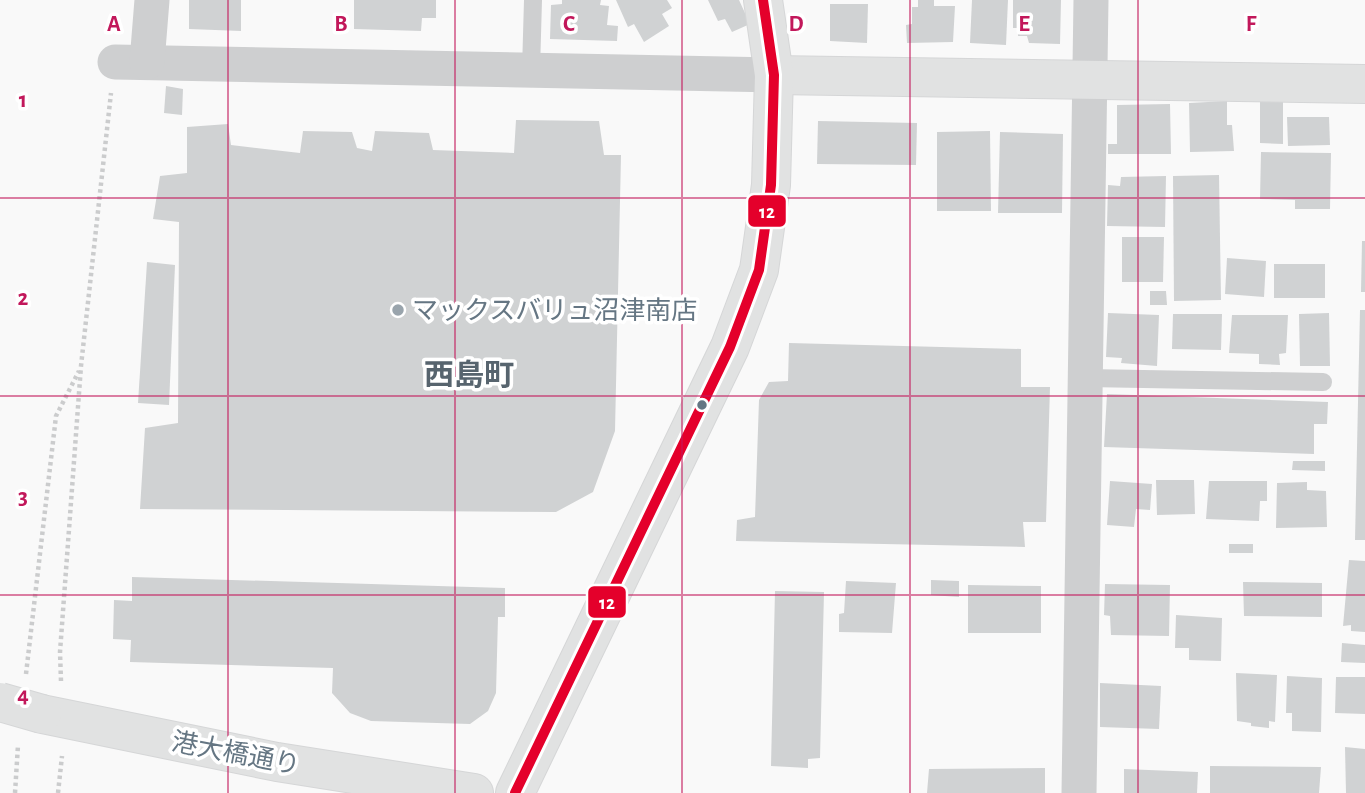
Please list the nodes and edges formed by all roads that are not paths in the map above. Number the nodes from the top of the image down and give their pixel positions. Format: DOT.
graph roads {
  1 [pos="152,0"];
  2 [pos="533,0"];
  3 [pos="763,0"];
  4 [pos="1090,0"];
  5 [pos="531,70"];
  6 [pos="774,75"];
  7 [pos="1090,80"];
  8 [pos="1365,84"];
  9 [pos="1086,378"];
  10 [pos="1323,382"];
  11 [pos="21,711"];
  12 [pos="474,793"];
  13 [pos="515,793"];
  14 [pos="1079,793"];
  1 -- 5 [label="street"];
  2 -- 5 [label="lane"];
  3 -- 6 [label="street"];
  4 -- 7 [label="street"];
  5 -- 6 [label="street"];
  6 -- 7 [label="street"];
  6 -- 13 [label="street"];
  7 -- 8 [label="street"];
  7 -- 9 [label="street"];
  9 -- 10 [label="lane"];
  9 -- 14 [label="street"];
  11 -- 12 [label="street, 港大橋通り"];
}
